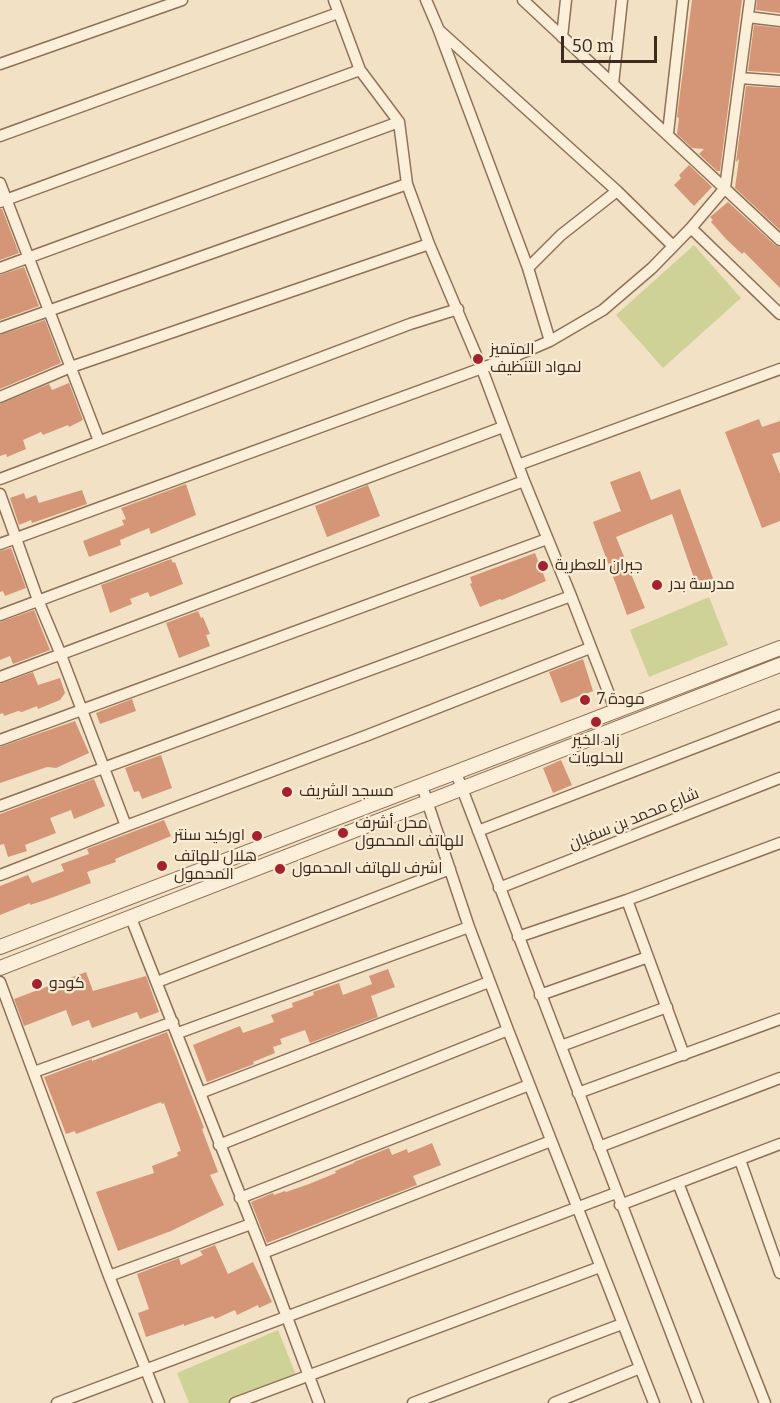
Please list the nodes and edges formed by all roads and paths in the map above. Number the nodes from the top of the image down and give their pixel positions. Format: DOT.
graph roads {
  1 [pos="182,0"];
  2 [pos="334,0"];
  3 [pos="426,0"];
  4 [pos="524,0"];
  5 [pos="566,0"];
  6 [pos="622,0"];
  7 [pos="683,0"];
  8 [pos="750,0"];
  9 [pos="338,13"];
  10 [pos="748,17"];
  11 [pos="780,21"];
  12 [pos="438,28"];
  13 [pos="562,37"];
  14 [pos="0,64"];
  15 [pos="360,70"];
  16 [pos="740,78"];
  17 [pos="780,81"];
  18 [pos="613,84"];
  19 [pos="399,122"];
  20 [pos="668,133"];
  21 [pos="0,136"];
  22 [pos="0,183"];
  23 [pos="407,184"];
  24 [pos="725,188"];
  25 [pos="617,191"];
  26 [pos="3,200"];
  27 [pos="691,228"];
  28 [pos="780,240"];
  29 [pos="429,244"];
  30 [pos="674,246"];
  31 [pos="28,258"];
  32 [pos="0,268"];
  33 [pos="528,268"];
  34 [pos="458,309"];
  35 [pos="48,310"];
  36 [pos="780,314"];
  37 [pos="0,328"];
  38 [pos="550,341"];
  39 [pos="71,367"];
  40 [pos="482,369"];
  41 [pos="780,369"];
  42 [pos="0,398"];
  43 [pos="503,427"];
  44 [pos="99,441"];
  45 [pos="518,465"];
  46 [pos="0,479"];
  47 [pos="524,481"];
  48 [pos="0,494"];
  49 [pos="16,538"];
  50 [pos="547,539"];
  51 [pos="0,544"];
  52 [pos="571,596"];
  53 [pos="38,600"];
  54 [pos="0,615"];
  55 [pos="590,648"];
  56 [pos="780,648"];
  57 [pos="61,655"];
  58 [pos="780,665"];
  59 [pos="0,677"];
  60 [pos="82,711"];
  61 [pos="616,711"];
  62 [pos="780,715"];
  63 [pos="0,740"];
  64 [pos="104,767"];
  65 [pos="456,773"];
  66 [pos="780,778"];
  67 [pos="422,786"];
  68 [pos="462,789"];
  69 [pos="428,802"];
  70 [pos="0,806"];
  71 [pos="126,825"];
  72 [pos="478,831"];
  73 [pos="780,843"];
  74 [pos="450,869"];
  75 [pos="0,875"];
  76 [pos="500,888"];
  77 [pos="627,900"];
  78 [pos="131,918"];
  79 [pos="469,927"];
  80 [pos="518,937"];
  81 [pos="0,947"];
  82 [pos="648,957"];
  83 [pos="0,968"];
  84 [pos="0,982"];
  85 [pos="157,982"];
  86 [pos="489,982"];
  87 [pos="540,995"];
  88 [pos="667,1007"];
  89 [pos="780,1019"];
  90 [pos="173,1022"];
  91 [pos="508,1030"];
  92 [pos="178,1033"];
  93 [pos="561,1046"];
  94 [pos="684,1054"];
  95 [pos="34,1072"];
  96 [pos="780,1078"];
  97 [pos="529,1085"];
  98 [pos="578,1092"];
  99 [pos="200,1093"];
  100 [pos="551,1141"];
  101 [pos="780,1144"];
  102 [pos="219,1145"];
  103 [pos="599,1147"];
  104 [pos="740,1160"];
  105 [pos="678,1183"];
  106 [pos="616,1193"];
  107 [pos="240,1198"];
  108 [pos="620,1205"];
  109 [pos="577,1208"];
  110 [pos="251,1224"];
  111 [pos="263,1253"];
  112 [pos="600,1267"];
  113 [pos="780,1273"];
  114 [pos="109,1276"];
  115 [pos="285,1316"];
  116 [pos="622,1324"];
  117 [pos="640,1368"];
  118 [pos="146,1371"];
  119 [pos="308,1375"];
  120 [pos="57,1403"];
  121 [pos="159,1403"];
  122 [pos="235,1403"];
  123 [pos="319,1403"];
  124 [pos="413,1403"];
  125 [pos="554,1403"];
  126 [pos="654,1403"];
  127 [pos="698,1403"];
  128 [pos="765,1403"];
  1 -- 14 [label="street"];
  2 -- 9 [label="street"];
  3 -- 12 [label="street"];
  4 -- 13 [label="street"];
  5 -- 13 [label="street"];
  6 -- 18 [label="street"];
  7 -- 20 [label="street"];
  8 -- 10 [label="street"];
  9 -- 15 [label="street"];
  9 -- 21 [label="street"];
  10 -- 11 [label="street"];
  10 -- 16 [label="street"];
  12 -- 25 [label="street"];
  12 -- 33 [label="street"];
  13 -- 18 [label="street"];
  15 -- 19 [label="street"];
  15 -- 26 [label="street"];
  16 -- 17 [label="street"];
  16 -- 24 [label="street"];
  18 -- 20 [label="street"];
  19 -- 23 [label="street"];
  19 -- 31 [label="street"];
  20 -- 24 [label="street"];
  22 -- 26 [label="street"];
  23 -- 29 [label="street"];
  23 -- 35 [label="street"];
  24 -- 27 [label="street"];
  24 -- 28 [label="street"];
  25 -- 30 [label="street"];
  25 -- 33 [label="street"];
  26 -- 31 [label="street"];
  27 -- 30 [label="street"];
  27 -- 36 [label="street"];
  29 -- 34 [label="street"];
  29 -- 39 [label="street"];
  30 -- 38 [label="street"];
  31 -- 32 [label="street"];
  31 -- 35 [label="street"];
  33 -- 38 [label="street"];
  34 -- 40 [label="street"];
  34 -- 44 [label="street"];
  35 -- 37 [label="street"];
  35 -- 39 [label="street"];
  38 -- 40 [label="street"];
  39 -- 42 [label="street"];
  39 -- 44 [label="street"];
  40 -- 43 [label="street"];
  40 -- 49 [label="street"];
  41 -- 45 [label="street"];
  43 -- 45 [label="street"];
  43 -- 53 [label="street"];
  44 -- 46 [label="street"];
  45 -- 47 [label="street"];
  47 -- 50 [label="street"];
  47 -- 57 [label="street"];
  48 -- 49 [label="street"];
  49 -- 51 [label="street"];
  49 -- 53 [label="street"];
  50 -- 52 [label="street"];
  50 -- 60 [label="street"];
  52 -- 55 [label="street"];
  52 -- 64 [label="street"];
  53 -- 54 [label="street"];
  53 -- 57 [label="street"];
  55 -- 61 [label="street"];
  55 -- 71 [label="street"];
  56 -- 61 [label="street"];
  57 -- 59 [label="street"];
  57 -- 60 [label="street"];
  58 -- 68 [label="street"];
  60 -- 63 [label="street"];
  60 -- 64 [label="street"];
  61 -- 65 [label="street"];
  62 -- 72 [label="street"];
  64 -- 70 [label="street"];
  64 -- 71 [label="street"];
  65 -- 67 [label="street"];
  65 -- 68 [label="street"];
  66 -- 76 [label="street, شارع محمد بن سفيان"];
  67 -- 69 [label="street"];
  67 -- 81 [label="street"];
  68 -- 69 [label="street"];
  68 -- 72 [label="street"];
  69 -- 74 [label="street"];
  69 -- 78 [label="street"];
  71 -- 75 [label="street"];
  72 -- 76 [label="street"];
  73 -- 77 [label="street"];
  74 -- 79 [label="street"];
  74 -- 85 [label="street"];
  76 -- 80 [label="street"];
  77 -- 80 [label="street"];
  77 -- 82 [label="street"];
  78 -- 83 [label="street"];
  78 -- 85 [label="street"];
  79 -- 86 [label="street"];
  79 -- 92 [label="street"];
  80 -- 87 [label="street"];
  82 -- 87 [label="street"];
  82 -- 88 [label="street"];
  84 -- 95 [label="street"];
  85 -- 90 [label="street"];
  86 -- 91 [label="street"];
  86 -- 99 [label="street"];
  87 -- 93 [label="street"];
  88 -- 93 [label="street"];
  88 -- 94 [label="street"];
  89 -- 94 [label="street"];
  90 -- 92 [label="street"];
  90 -- 95 [label="street"];
  91 -- 97 [label="street"];
  91 -- 102 [label="street"];
  92 -- 99 [label="street"];
  93 -- 98 [label="street"];
  94 -- 98 [label="street"];
  95 -- 114 [label="street"];
  96 -- 103 [label="street"];
  97 -- 100 [label="street"];
  97 -- 107 [label="street"];
  98 -- 103 [label="street"];
  99 -- 102 [label="street"];
  100 -- 109 [label="street"];
  100 -- 111 [label="street"];
  101 -- 104 [label="street"];
  102 -- 107 [label="street"];
  103 -- 106 [label="street"];
  104 -- 105 [label="street"];
  104 -- 113 [label="street"];
  105 -- 108 [label="street"];
  105 -- 128 [label="street"];
  106 -- 108 [label="street"];
  106 -- 109 [label="street"];
  107 -- 110 [label="street"];
  108 -- 127 [label="street"];
  109 -- 112 [label="street"];
  109 -- 115 [label="street"];
  110 -- 111 [label="street"];
  110 -- 114 [label="street"];
  111 -- 115 [label="street"];
  112 -- 116 [label="street"];
  112 -- 119 [label="street"];
  114 -- 118 [label="street"];
  115 -- 118 [label="street"];
  115 -- 119 [label="street"];
  116 -- 117 [label="street"];
  116 -- 124 [label="street"];
  117 -- 125 [label="street"];
  117 -- 126 [label="street"];
  118 -- 120 [label="street"];
  118 -- 121 [label="street"];
  119 -- 122 [label="street"];
  119 -- 123 [label="street"];
}
